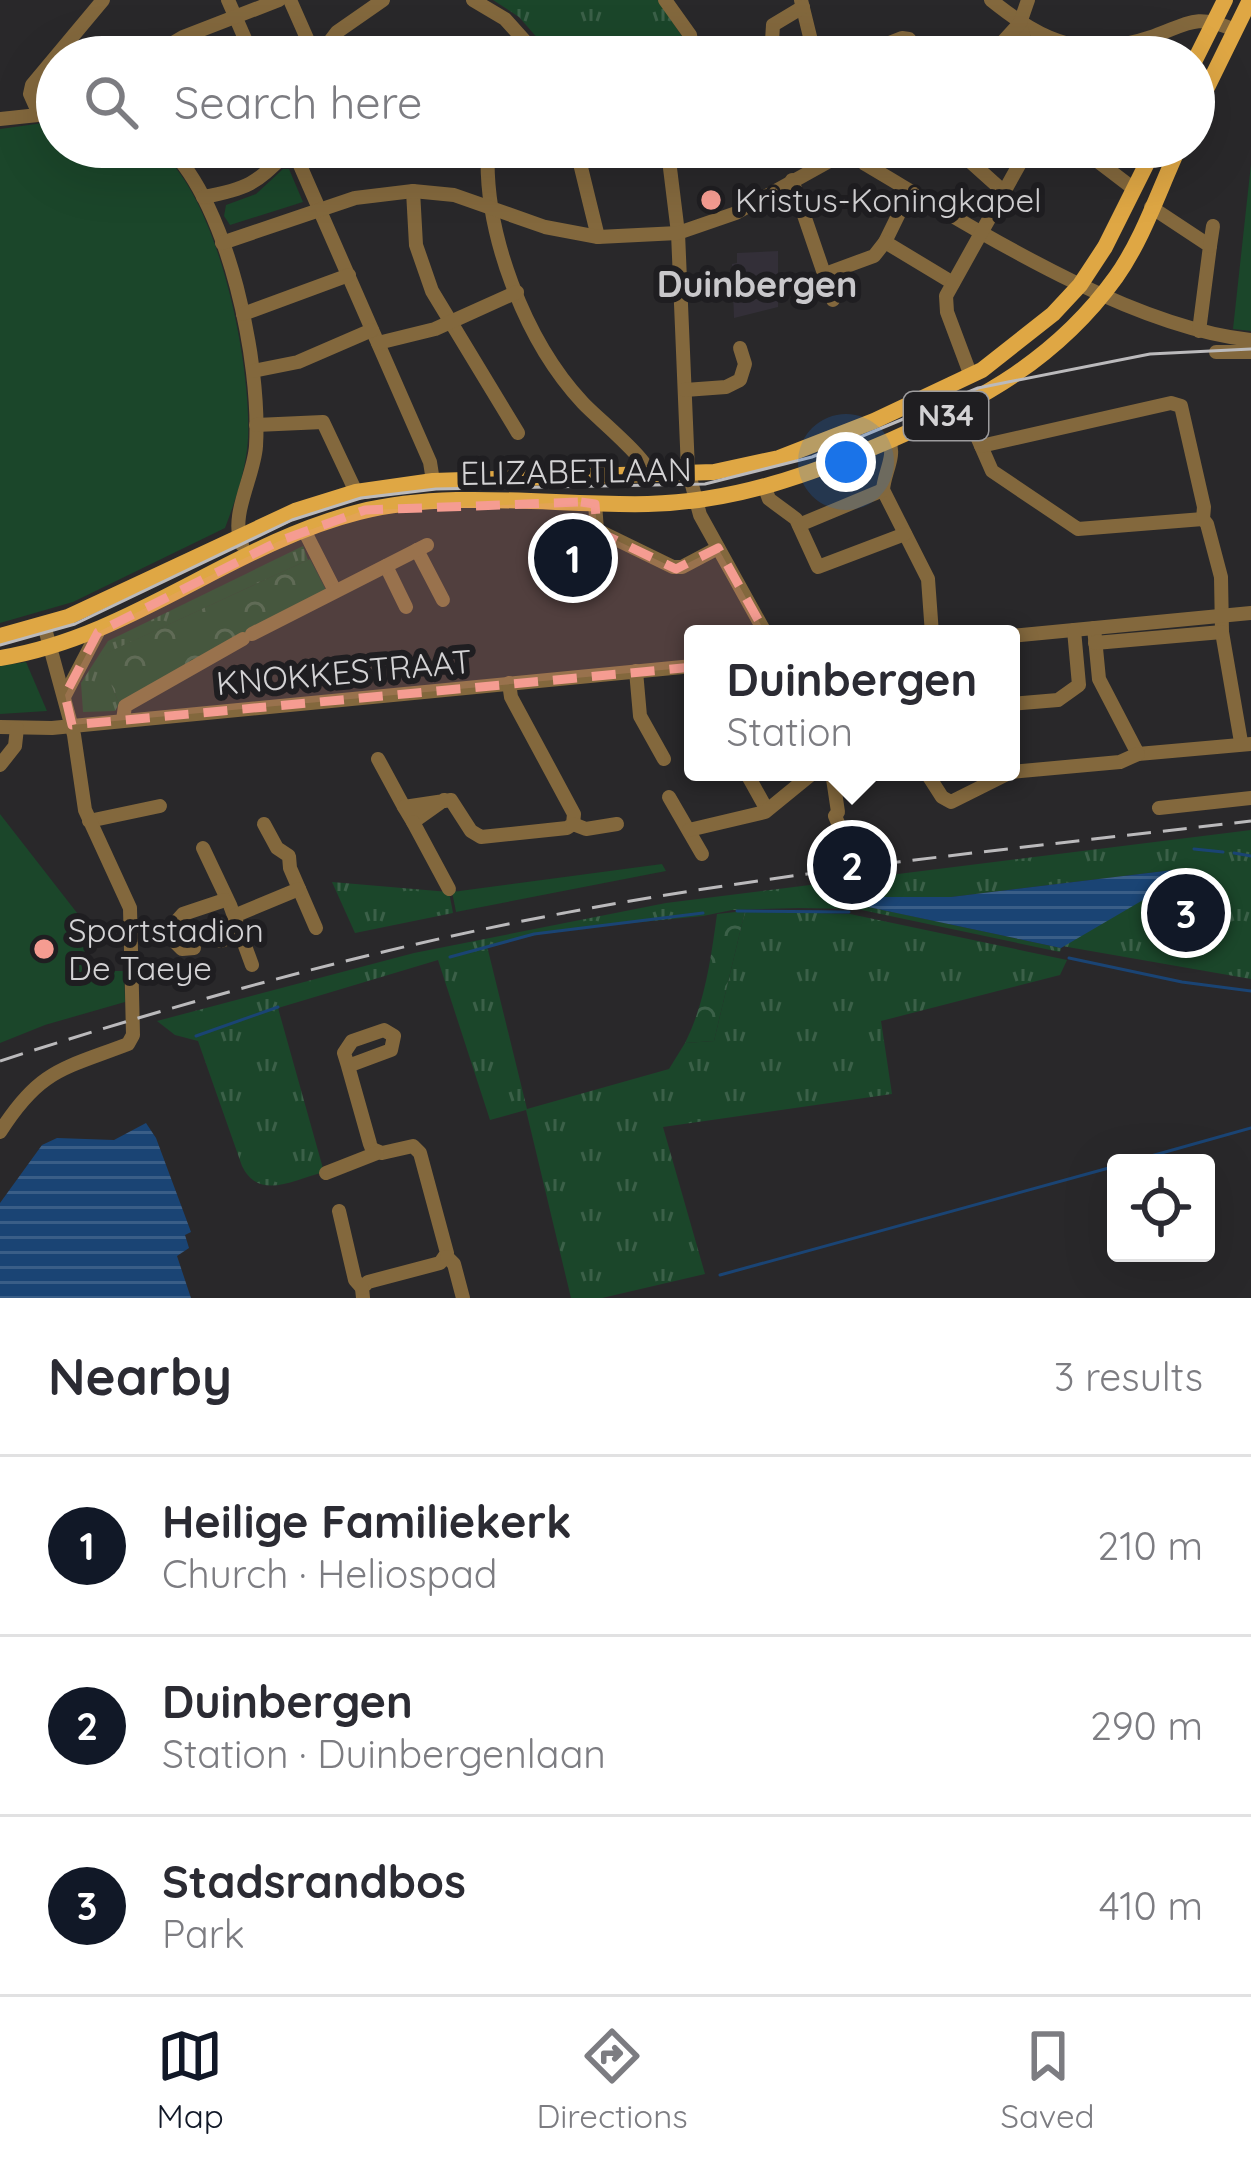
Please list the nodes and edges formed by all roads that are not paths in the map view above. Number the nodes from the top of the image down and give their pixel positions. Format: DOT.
graph roads {
  1 [pos="103,0"];
  2 [pos="228,0"];
  3 [pos="279,0"];
  4 [pos="290,0"];
  5 [pos="383,0"];
  6 [pos="472,0"];
  7 [pos="665,0"];
  8 [pos="991,0"];
  9 [pos="1028,0"];
  10 [pos="1225,0"];
  11 [pos="1250,0"];
  12 [pos="802,4"];
  13 [pos="236,17"];
  14 [pos="1213,21"];
  15 [pos="1020,23"];
  16 [pos="1233,29"];
  17 [pos="73,36"];
  18 [pos="186,36"];
  19 [pos="244,36"];
  20 [pos="306,36"];
  21 [pos="334,36"];
  22 [pos="520,36"];
  23 [pos="690,36"];
  24 [pos="772,36"];
  25 [pos="809,36"];
  26 [pos="1008,36"];
  27 [pos="1023,36"];
  28 [pos="1043,36"];
  29 [pos="1150,36"];
  30 [pos="1206,36"];
  31 [pos="1215,68"];
  32 [pos="36,80"];
  33 [pos="35,115"];
  34 [pos="0,119"];
  35 [pos="187,168"];
  36 [pos="273,168"];
  37 [pos="303,168"];
  38 [pos="489,168"];
  39 [pos="581,168"];
  40 [pos="670,168"];
  41 [pos="788,168"];
  42 [pos="816,168"];
  43 [pos="872,168"];
  44 [pos="978,168"];
  45 [pos="1017,168"];
  46 [pos="1106,168"];
  47 [pos="1144,168"];
  48 [pos="1169,168"];
  49 [pos="794,179"];
  50 [pos="1134,189"];
  51 [pos="413,191"];
  52 [pos="910,191"];
  53 [pos="1004,191"];
  54 [pos="203,197"];
  55 [pos="492,207"];
  56 [pos="1151,207"];
  57 [pos="319,209"];
  58 [pos="1213,226"];
  59 [pos="982,230"];
  60 [pos="678,233"];
  61 [pos="598,237"];
  62 [pos="885,242"];
  63 [pos="222,244"];
  64 [pos="1210,246"];
  65 [pos="825,274"];
  66 [pos="349,275"];
  67 [pos="952,283"];
  68 [pos="1080,284"];
  69 [pos="517,292"];
  70 [pos="1102,294"];
  71 [pos="833,300"];
  72 [pos="243,314"];
  73 [pos="452,322"];
  74 [pos="1198,331"];
  75 [pos="375,336"];
  76 [pos="1245,347"];
  77 [pos="745,351"];
  78 [pos="1216,352"];
  79 [pos="253,371"];
  80 [pos="971,376"];
  81 [pos="686,390"];
  82 [pos="964,407"];
  83 [pos="256,425"];
  84 [pos="518,433"];
  85 [pos="889,441"];
  86 [pos="981,446"];
  87 [pos="689,475"];
  88 [pos="651,476"];
  89 [pos="433,481"];
  90 [pos="765,488"];
  91 [pos="884,490"];
  92 [pos="356,491"];
  93 [pos="697,501"];
  94 [pos="595,504"];
  95 [pos="1203,519"];
  96 [pos="799,525"];
  97 [pos="304,530"];
  98 [pos="905,534"];
  99 [pos="238,536"];
  100 [pos="718,548"];
  101 [pos="247,557"];
  102 [pos="386,566"];
  103 [pos="335,591"];
  104 [pos="443,600"];
  105 [pos="406,607"];
  106 [pos="1251,613"];
  107 [pos="1221,624"];
  108 [pos="44,625"];
  109 [pos="761,625"];
  110 [pos="931,625"];
  111 [pos="1073,630"];
  112 [pos="98,632"];
  113 [pos="1020,635"];
  114 [pos="0,636"];
  115 [pos="1095,636"];
  116 [pos="50,648"];
  117 [pos="0,658"];
  118 [pos="684,667"];
  119 [pos="636,671"];
  120 [pos="1099,679"];
  121 [pos="509,683"];
  122 [pos="1079,686"];
  123 [pos="64,695"];
  124 [pos="1020,703"];
  125 [pos="123,720"];
  126 [pos="72,725"];
  127 [pos="8,728"];
  128 [pos="1246,743"];
  129 [pos="1138,754"];
  130 [pos="378,759"];
  131 [pos="664,759"];
  132 [pos="0,765"];
  133 [pos="1020,771"];
  134 [pos="750,781"];
  135 [pos="803,781"];
  136 [pos="833,781"];
  137 [pos="932,781"];
  138 [pos="995,781"];
  139 [pos="669,797"];
  140 [pos="1251,798"];
  141 [pos="444,800"];
  142 [pos="160,806"];
  143 [pos="404,807"];
  144 [pos="1160,808"];
  145 [pos="767,810"];
  146 [pos="89,821"];
  147 [pos="413,822"];
  148 [pos="264,824"];
  149 [pos="573,824"];
  150 [pos="617,824"];
  151 [pos="689,830"];
  152 [pos="841,830"];
  153 [pos="202,848"];
  154 [pos="702,854"];
  155 [pos="299,889"];
  156 [pos="449,889"];
  157 [pos="225,900"];
  158 [pos="234,916"];
  159 [pos="316,928"];
  160 [pos="166,933"];
  161 [pos="241,933"];
  162 [pos="133,934"];
  163 [pos="221,941"];
  164 [pos="194,948"];
  165 [pos="252,964"];
  166 [pos="348,1066"];
  167 [pos="0,1132"];
  168 [pos="377,1154"];
  169 [pos="326,1173"];
  170 [pos="339,1211"];
  171 [pos="447,1257"];
  172 [pos="362,1293"];
  173 [pos="464,1298"];
  1 -- 17 [label="street"];
  2 -- 13 [label="street"];
  3 -- 13 [label="street"];
  4 -- 20 [label="street"];
  5 -- 21 [label="street"];
  6 -- 22 [label="street"];
  7 -- 23 [label="street"];
  8 -- 15 [label="street"];
  9 -- 15 [label="street"];
  10 -- 14 [label="main road"];
  11 -- 16 [label="main road"];
  12 -- 24 [label="street"];
  12 -- 25 [label="street"];
  13 -- 18 [label="street"];
  13 -- 19 [label="street"];
  14 -- 16 [label="street"];
  14 -- 29 [label="street"];
  14 -- 30 [label="main road"];
  15 -- 26 [label="street"];
  15 -- 27 [label="street"];
  15 -- 28 [label="street"];
  16 -- 31 [label="main road"];
  32 -- 33 [label="street"];
  33 -- 34 [label="street"];
  35 -- 54 [label="street"];
  36 -- 54 [label="street"];
  37 -- 57 [label="street"];
  38 -- 55 [label="street"];
  39 -- 61 [label="street"];
  40 -- 60 [label="street"];
  41 -- 49 [label="street"];
  42 -- 49 [label="street"];
  43 -- 52 [label="street"];
  44 -- 53 [label="street"];
  45 -- 53 [label="street"];
  46 -- 50 [label="street"];
  47 -- 50 [label="main road, ELIZABETLAAN / N34"];
  48 -- 56 [label="main road, ELIZABETLAAN / N34"];
  49 -- 60 [label="street"];
  49 -- 65 [label="street"];
  50 -- 68 [label="main road, ELIZABETLAAN / N34"];
  51 -- 55 [label="street"];
  51 -- 57 [label="street"];
  51 -- 73 [label="street"];
  52 -- 59 [label="street"];
  52 -- 62 [label="street"];
  53 -- 59 [label="street"];
  54 -- 63 [label="street"];
  55 -- 61 [label="street"];
  55 -- 69 [label="street"];
  56 -- 64 [label="street"];
  56 -- 70 [label="main road, ELIZABETLAAN / N34"];
  57 -- 63 [label="street"];
  57 -- 66 [label="street"];
  58 -- 64 [label="street"];
  59 -- 67 [label="street"];
  59 -- 68 [label="street"];
  60 -- 61 [label="street"];
  60 -- 81 [label="street"];
  62 -- 65 [label="street"];
  62 -- 67 [label="street"];
  63 -- 72 [label="street"];
  64 -- 74 [label="street"];
  65 -- 71 [label="street"];
  66 -- 72 [label="street"];
  66 -- 75 [label="street"];
  67 -- 80 [label="street"];
  68 -- 70 [label="street"];
  68 -- 80 [label="main road, ELIZABETLAAN / N34"];
  69 -- 73 [label="street"];
  69 -- 88 [label="street"];
  70 -- 74 [label="street"];
  70 -- 82 [label="main road, ELIZABETLAAN / N34"];
  72 -- 79 [label="street"];
  73 -- 75 [label="street"];
  73 -- 84 [label="street"];
  74 -- 76 [label="street"];
  75 -- 79 [label="street"];
  75 -- 89 [label="street"];
  76 -- 78 [label="street"];
  77 -- 81 [label="street"];
  79 -- 83 [label="street"];
  80 -- 87 [label="main road, ELIZABETLAAN / N34"];
  81 -- 87 [label="street"];
  82 -- 85 [label="main road, ELIZABETLAAN / N34"];
  82 -- 86 [label="street"];
  83 -- 92 [label="street"];
  83 -- 99 [label="street"];
  85 -- 90 [label="main road, ELIZABETLAAN / N34"];
  85 -- 91 [label="street"];
  86 -- 95 [label="street"];
  86 -- 95 [label="street"];
  87 -- 88 [label="main road, ELIZABETLAAN / N34"];
  87 -- 93 [label="street"];
  88 -- 89 [label="main road, ELIZABETLAAN / N34"];
  89 -- 92 [label="main road, ELIZABETLAAN / N34"];
  90 -- 93 [label="main road, ELIZABETLAAN / N34"];
  90 -- 96 [label="street"];
  91 -- 96 [label="street"];
  91 -- 98 [label="street"];
  92 -- 99 [label="main road, ELIZABETLAAN / N34"];
  93 -- 94 [label="main road, ELIZABETLAAN / N34"];
  93 -- 100 [label="street"];
  94 -- 97 [label="main road, ELIZABETLAAN / N34"];
  94 -- 100 [label="street"];
  95 -- 107 [label="street"];
  96 -- 98 [label="street"];
  97 -- 101 [label="main road, ELIZABETLAAN / N34"];
  97 -- 103 [label="street"];
  98 -- 110 [label="street"];
  99 -- 101 [label="street"];
  99 -- 108 [label="main road, ELIZABETLAAN / N34"];
  100 -- 109 [label="street"];
  101 -- 112 [label="main road, ELIZABETLAAN / N34"];
  102 -- 103 [label="street"];
  102 -- 104 [label="street"];
  102 -- 105 [label="street"];
  103 -- 125 [label="street"];
  106 -- 107 [label="street"];
  107 -- 115 [label="street"];
  107 -- 128 [label="street"];
  108 -- 114 [label="main road, ELIZABETLAAN / N34"];
  108 -- 116 [label="street"];
  111 -- 113 [label="street"];
  111 -- 115 [label="street"];
  111 -- 122 [label="street"];
  112 -- 116 [label="main road, ELIZABETLAAN / N34"];
  112 -- 123 [label="street"];
  115 -- 120 [label="street"];
  116 -- 117 [label="main road, ELIZABETLAAN / N34"];
  116 -- 123 [label="street"];
  118 -- 119 [label="street, KNOKKESTRAAT"];
  119 -- 121 [label="street, KNOKKESTRAAT"];
  119 -- 131 [label="street"];
  120 -- 122 [label="street"];
  120 -- 129 [label="street"];
  121 -- 125 [label="street, KNOKKESTRAAT"];
  121 -- 149 [label="street"];
  122 -- 124 [label="street"];
  123 -- 126 [label="street"];
  125 -- 126 [label="street, KNOKKESTRAAT"];
  126 -- 127 [label="street, KNOKKESTRAAT"];
  126 -- 146 [label="street"];
  127 -- 132 [label="street"];
  128 -- 129 [label="street"];
  129 -- 133 [label="street"];
  130 -- 143 [label="street"];
  134 -- 145 [label="street"];
  135 -- 145 [label="street"];
  136 -- 152 [label="street"];
  137 -- 138 [label="street"];
  139 -- 151 [label="street"];
  140 -- 144 [label="street"];
  141 -- 143 [label="street"];
  141 -- 147 [label="street"];
  141 -- 149 [label="street"];
  142 -- 146 [label="street"];
  143 -- 147 [label="street"];
  145 -- 151 [label="street"];
  146 -- 162 [label="street"];
  147 -- 156 [label="street"];
  148 -- 155 [label="street"];
  149 -- 150 [label="street"];
  151 -- 154 [label="street"];
  153 -- 157 [label="street"];
  155 -- 158 [label="street"];
  155 -- 159 [label="street"];
  157 -- 158 [label="street"];
  157 -- 160 [label="street"];
  158 -- 161 [label="street"];
  160 -- 162 [label="street"];
  160 -- 164 [label="street"];
  161 -- 163 [label="street"];
  161 -- 165 [label="street"];
  162 -- 167 [label="street"];
  166 -- 168 [label="street"];
  168 -- 169 [label="street"];
  168 -- 171 [label="street"];
  170 -- 172 [label="street"];
  171 -- 172 [label="street"];
  171 -- 173 [label="street"];
}
